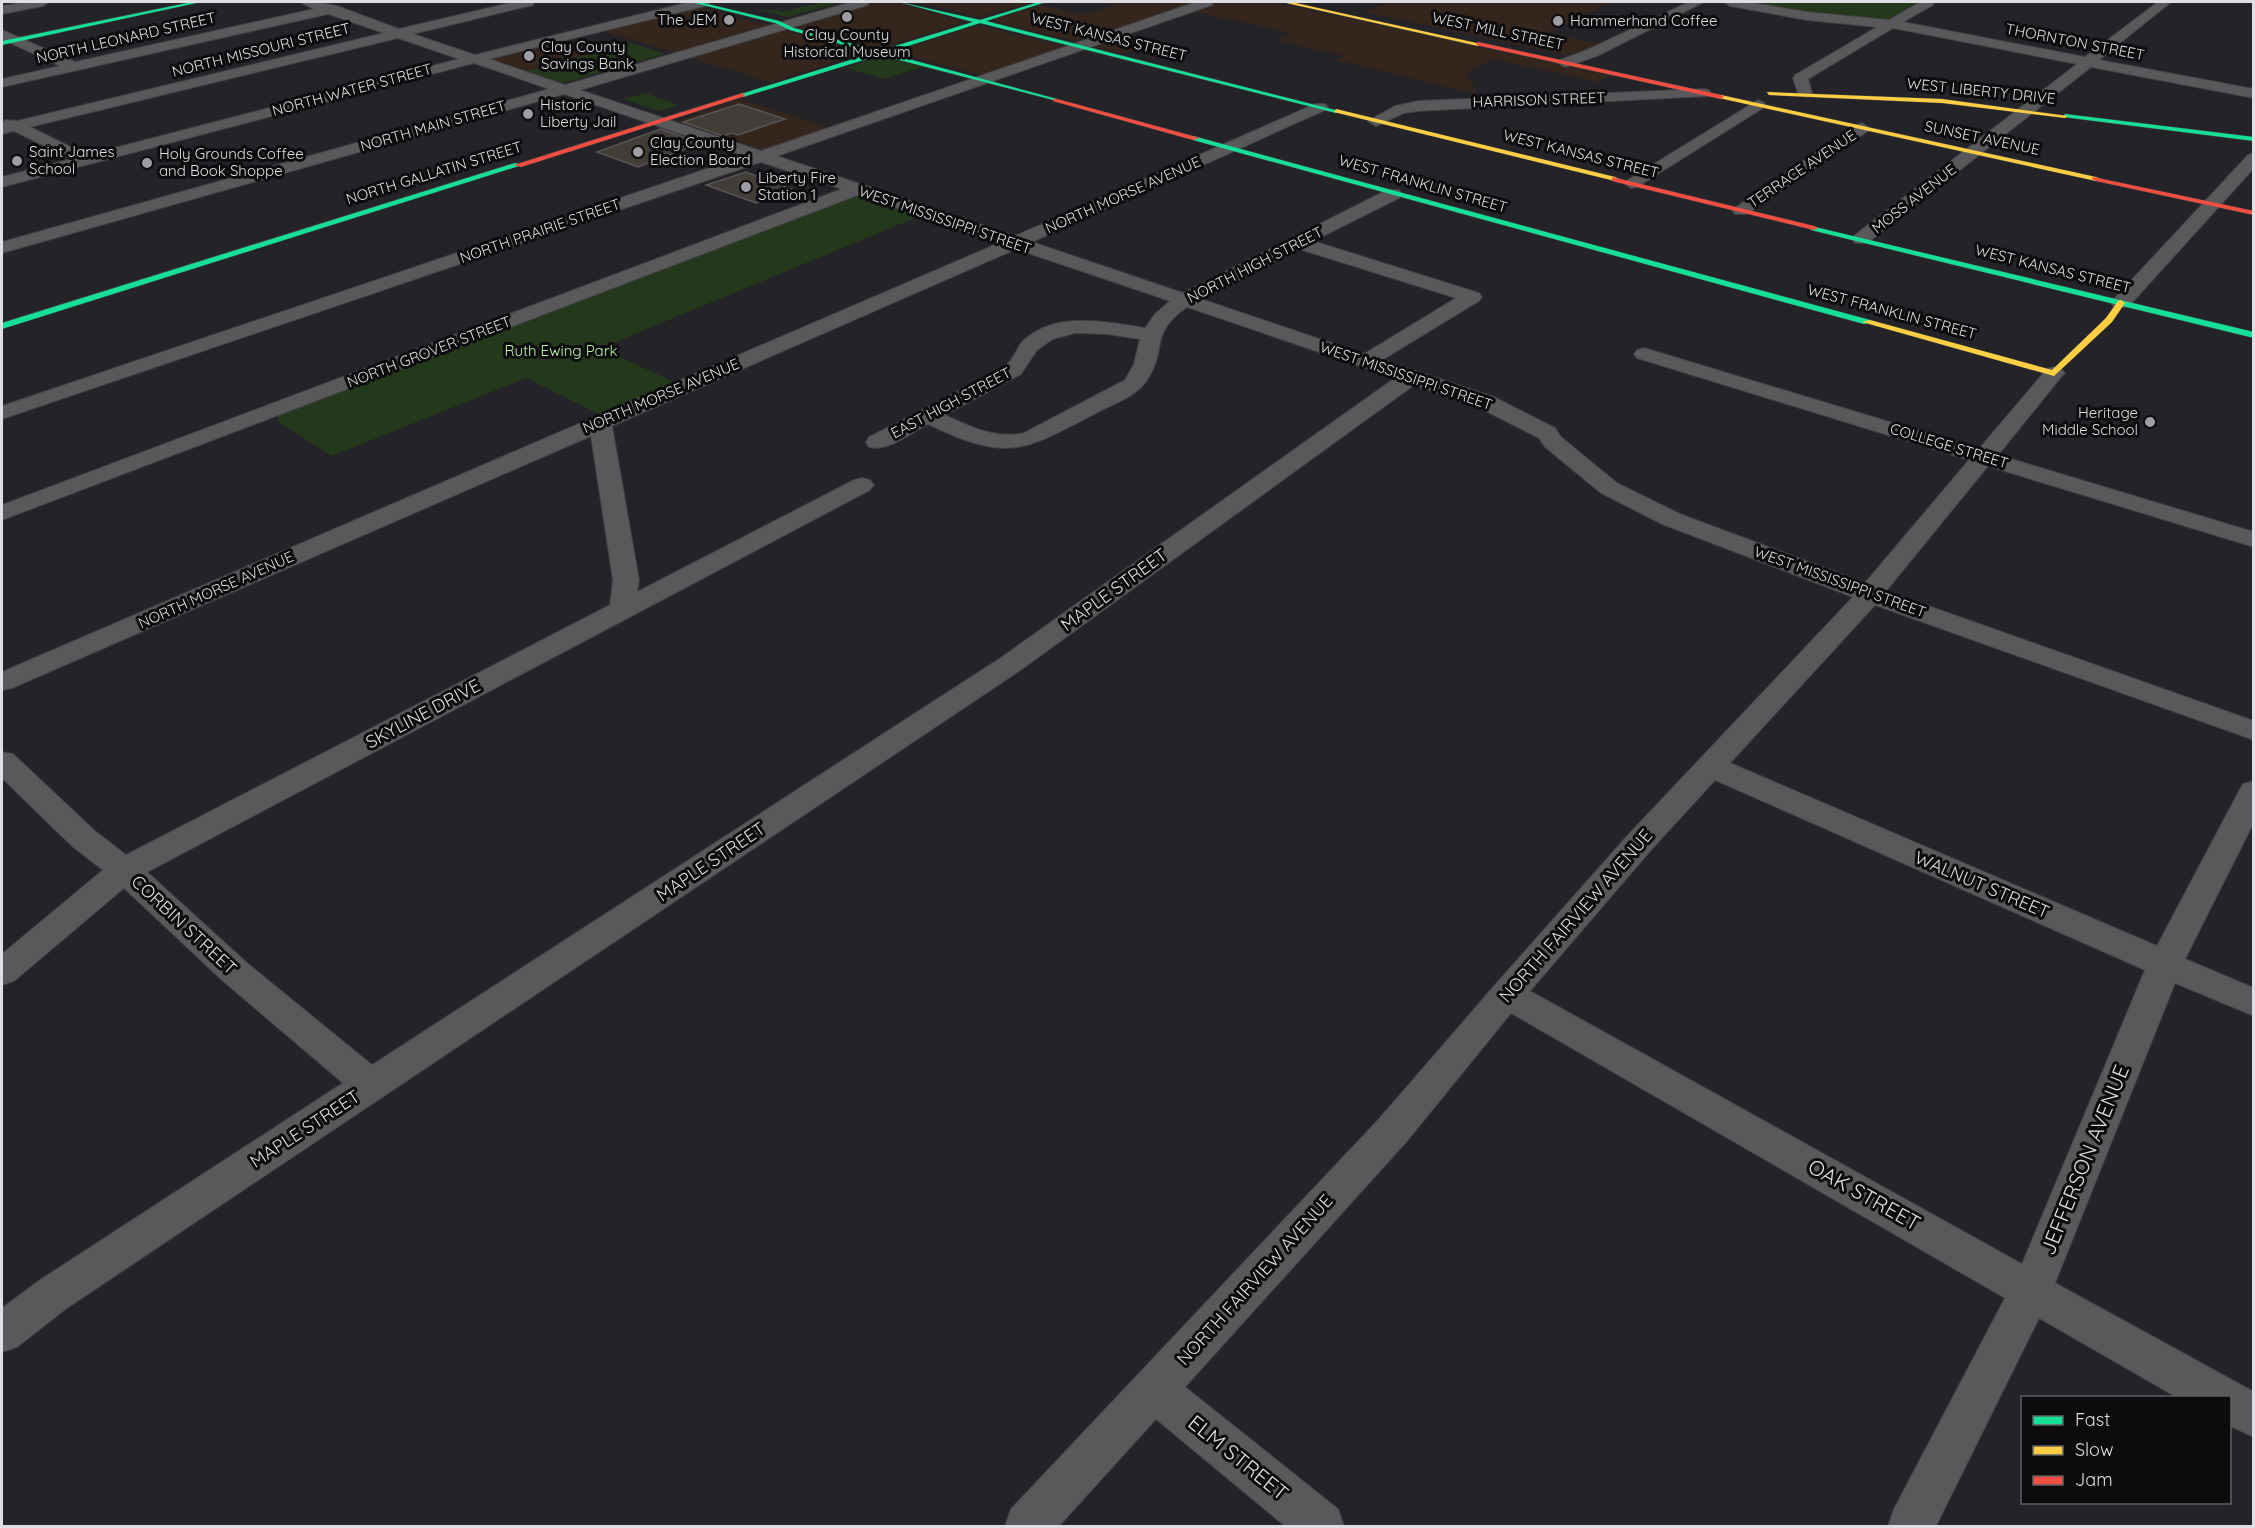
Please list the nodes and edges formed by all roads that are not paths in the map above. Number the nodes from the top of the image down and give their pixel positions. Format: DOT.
graph roads {
  1 [pos="43,2"];
  2 [pos="198,2"];
  3 [pos="306,2"];
  4 [pos="528,2"];
  5 [pos="694,2"];
  6 [pos="698,2"];
  7 [pos="704,2"];
  8 [pos="863,2"];
  9 [pos="902,2"];
  10 [pos="1043,2"];
  11 [pos="1207,2"];
  12 [pos="1285,2"];
  13 [pos="1698,2"];
  14 [pos="1730,2"];
  15 [pos="1928,2"];
  16 [pos="2164,2"];
  17 [pos="356,3"];
  18 [pos="329,9"];
  19 [pos="2,10"];
  20 [pos="979,21"];
  21 [pos="784,26"];
  22 [pos="1884,28"];
  23 [pos="400,33"];
  24 [pos="6,39"];
  25 [pos="1078,46"];
  26 [pos="879,52"];
  27 [pos="131,54"];
  28 [pos="475,58"];
  29 [pos="2089,62"];
  30 [pos="1565,63"];
  31 [pos="153,64"];
  32 [pos="74,67"];
  33 [pos="171,72"];
  34 [pos="982,80"];
  35 [pos="196,82"];
  36 [pos="2,83"];
  37 [pos="564,89"];
  38 [pos="1704,93"];
  39 [pos="1805,93"];
  40 [pos="2253,94"];
  41 [pos="1758,105"];
  42 [pos="1320,107"];
  43 [pos="2027,112"];
  44 [pos="656,121"];
  45 [pos="1376,121"];
  46 [pos="6,125"];
  47 [pos="1862,128"];
  48 [pos="2253,139"];
  49 [pos="1229,147"];
  50 [pos="1973,153"];
  51 [pos="759,157"];
  52 [pos="2253,158"];
  53 [pos="85,160"];
  54 [pos="2,182"];
  55 [pos="1631,183"];
  56 [pos="855,190"];
  57 [pos="1393,194"];
  58 [pos="2211,204"];
  59 [pos="1741,210"];
  60 [pos="2253,213"];
  61 [pos="1861,239"];
  62 [pos="1014,243"];
  63 [pos="1299,243"];
  64 [pos="2,248"];
  65 [pos="1185,300"];
  66 [pos="2121,303"];
  67 [pos="2,326"];
  68 [pos="1152,334"];
  69 [pos="2253,335"];
  70 [pos="1644,354"];
  71 [pos="1366,362"];
  72 [pos="2054,373"];
  73 [pos="1411,377"];
  74 [pos="2,414"];
  75 [pos="927,415"];
  76 [pos="600,422"];
  77 [pos="878,442"];
  78 [pos="1984,458"];
  79 [pos="862,485"];
  80 [pos="2,513"];
  81 [pos="2253,540"];
  82 [pos="1870,594"];
  83 [pos="624,609"];
  84 [pos="2,682"];
  85 [pos="2253,731"];
  86 [pos="2,761"];
  87 [pos="1710,766"];
  88 [pos="2253,791"];
  89 [pos="124,870"];
  90 [pos="2165,964"];
  91 [pos="2,972"];
  92 [pos="1507,994"];
  93 [pos="2253,1003"];
  94 [pos="371,1085"];
  95 [pos="2032,1289"];
  96 [pos="2,1333"];
  97 [pos="1155,1390"];
  98 [pos="2217,1396"];
  99 [pos="2231,1404"];
  100 [pos="2253,1416"];
  101 [pos="1028,1527"];
  102 [pos="1321,1527"];
  103 [pos="1911,1527"];
  1 -- 19 [label="street"];
  2 -- 24 [label="street"];
  3 -- 18 [label="street, WEST MISSISSIPPI STREET"];
  4 -- 23 [label="street, NORTH MISSOURI STREET"];
  5 -- 6 [label="street, WEST FRANKLIN STREET"];
  6 -- 7 [label="street, NORTH WATER STREET"];
  6 -- 21 [label="street, WEST FRANKLIN STREET"];
  6 -- 28 [label="street, NORTH WATER STREET"];
  8 -- 21 [label="street, NORTH MAIN STREET"];
  9 -- 20 [label="street, WEST KANSAS STREET"];
  10 -- 20 [label="street, NORTH GALLATIN STREET"];
  11 -- 25 [label="street, NORTH PRAIRIE STREET"];
  12 -- 30 [label="street, WEST MILL STREET"];
  13 -- 30 [label="street"];
  14 -- 22 [label="street, THORNTON STREET"];
  15 -- 22 [label="street"];
  16 -- 29 [label="street, MOSS AVENUE"];
  17 -- 18 [label="street, NORTH LEONARD STREET"];
  18 -- 23 [label="street, WEST MISSISSIPPI STREET"];
  18 -- 27 [label="street, NORTH LEONARD STREET"];
  20 -- 25 [label="street, WEST KANSAS STREET"];
  20 -- 26 [label="street, NORTH GALLATIN STREET"];
  21 -- 26 [label="street, WEST FRANKLIN STREET"];
  21 -- 37 [label="street, NORTH MAIN STREET"];
  22 -- 29 [label="street, THORNTON STREET"];
  22 -- 39 [label="street"];
  23 -- 28 [label="street, WEST MISSISSIPPI STREET"];
  23 -- 35 [label="street, NORTH MISSOURI STREET"];
  24 -- 32 [label="street"];
  25 -- 34 [label="street, NORTH PRAIRIE STREET"];
  25 -- 42 [label="street, WEST KANSAS STREET"];
  26 -- 34 [label="street, WEST FRANKLIN STREET"];
  26 -- 44 [label="street, NORTH GALLATIN STREET"];
  27 -- 31 [label="street"];
  27 -- 32 [label="street, NORTH LEONARD STREET"];
  28 -- 37 [label="street, WEST MISSISSIPPI STREET"];
  28 -- 53 [label="street, NORTH WATER STREET"];
  29 -- 40 [label="street, THORNTON STREET"];
  29 -- 43 [label="street, MOSS AVENUE"];
  30 -- 38 [label="street, WEST MILL STREET"];
  32 -- 36 [label="street, NORTH LEONARD STREET"];
  33 -- 35 [label="street"];
  34 -- 49 [label="street, WEST FRANKLIN STREET"];
  34 -- 51 [label="street, NORTH PRAIRIE STREET"];
  35 -- 46 [label="street, NORTH MISSOURI STREET"];
  37 -- 44 [label="street, WEST MISSISSIPPI STREET"];
  37 -- 64 [label="street, NORTH MAIN STREET"];
  38 -- 39 [label="street, WEST LIBERTY DRIVE"];
  38 -- 41 [label="street, SUNSET AVENUE"];
  38 -- 45 [label="street, HARRISON STREET"];
  39 -- 43 [label="street, WEST LIBERTY DRIVE"];
  41 -- 47 [label="street, SUNSET AVENUE"];
  41 -- 55 [label="street"];
  42 -- 45 [label="street, WEST KANSAS STREET"];
  42 -- 49 [label="street, NORTH MORSE AVENUE"];
  43 -- 48 [label="street, WEST LIBERTY DRIVE"];
  43 -- 50 [label="street, MOSS AVENUE"];
  44 -- 51 [label="street, WEST MISSISSIPPI STREET"];
  44 -- 67 [label="street, NORTH GALLATIN STREET"];
  45 -- 55 [label="street, WEST KANSAS STREET"];
  46 -- 53 [label="street"];
  47 -- 50 [label="street, SUNSET AVENUE"];
  47 -- 59 [label="street, TERRACE AVENUE"];
  49 -- 57 [label="street, WEST FRANKLIN STREET"];
  49 -- 62 [label="street, NORTH MORSE AVENUE"];
  50 -- 58 [label="street, SUNSET AVENUE"];
  50 -- 61 [label="street, MOSS AVENUE"];
  51 -- 56 [label="street, WEST MISSISSIPPI STREET"];
  51 -- 74 [label="street, NORTH PRAIRIE STREET"];
  52 -- 58 [label="street"];
  53 -- 54 [label="street, NORTH WATER STREET"];
  55 -- 59 [label="street, WEST KANSAS STREET"];
  56 -- 62 [label="street, WEST MISSISSIPPI STREET"];
  56 -- 80 [label="street, NORTH GROVER STREET"];
  57 -- 63 [label="street, NORTH HIGH STREET"];
  57 -- 72 [label="street, WEST FRANKLIN STREET"];
  58 -- 60 [label="street, SUNSET AVENUE"];
  58 -- 66 [label="street"];
  59 -- 61 [label="street, WEST KANSAS STREET"];
  61 -- 66 [label="street, WEST KANSAS STREET"];
  62 -- 65 [label="street, WEST MISSISSIPPI STREET"];
  62 -- 76 [label="street, NORTH MORSE AVENUE"];
  63 -- 65 [label="street, NORTH HIGH STREET"];
  63 -- 71 [label="street"];
  65 -- 68 [label="street, NORTH HIGH STREET"];
  65 -- 71 [label="street, WEST MISSISSIPPI STREET"];
  66 -- 69 [label="street, WEST KANSAS STREET"];
  66 -- 72 [label="street, NORTH FAIRVIEW AVENUE"];
  68 -- 75 [label="street, EAST HIGH STREET"];
  68 -- 75 [label="street, NORTH HIGH STREET"];
  70 -- 78 [label="street, COLLEGE STREET"];
  71 -- 73 [label="street, WEST MISSISSIPPI STREET"];
  72 -- 78 [label="street, NORTH FAIRVIEW AVENUE"];
  73 -- 82 [label="street, WEST MISSISSIPPI STREET"];
  73 -- 94 [label="street, MAPLE STREET"];
  75 -- 77 [label="street, EAST HIGH STREET"];
  76 -- 83 [label="street"];
  76 -- 84 [label="street, NORTH MORSE AVENUE"];
  78 -- 81 [label="street, COLLEGE STREET"];
  78 -- 82 [label="street, NORTH FAIRVIEW AVENUE"];
  79 -- 83 [label="street, SKYLINE DRIVE"];
  82 -- 85 [label="street, WEST MISSISSIPPI STREET"];
  82 -- 87 [label="street, NORTH FAIRVIEW AVENUE"];
  83 -- 89 [label="street, SKYLINE DRIVE"];
  86 -- 89 [label="street, CORBIN STREET"];
  87 -- 90 [label="street, WALNUT STREET"];
  87 -- 92 [label="street, NORTH FAIRVIEW AVENUE"];
  88 -- 90 [label="street, JEFFERSON AVENUE"];
  89 -- 91 [label="street, SKYLINE DRIVE"];
  89 -- 94 [label="street, CORBIN STREET"];
  90 -- 93 [label="street, WALNUT STREET"];
  90 -- 95 [label="street, JEFFERSON AVENUE"];
  92 -- 95 [label="street, OAK STREET"];
  92 -- 97 [label="street, NORTH FAIRVIEW AVENUE"];
  94 -- 96 [label="street, MAPLE STREET"];
  95 -- 98 [label="street, OAK STREET"];
  95 -- 103 [label="street, JEFFERSON AVENUE"];
  97 -- 101 [label="street, NORTH FAIRVIEW AVENUE"];
  97 -- 102 [label="street, ELM STREET"];
  99 -- 100 [label="street"];
}
